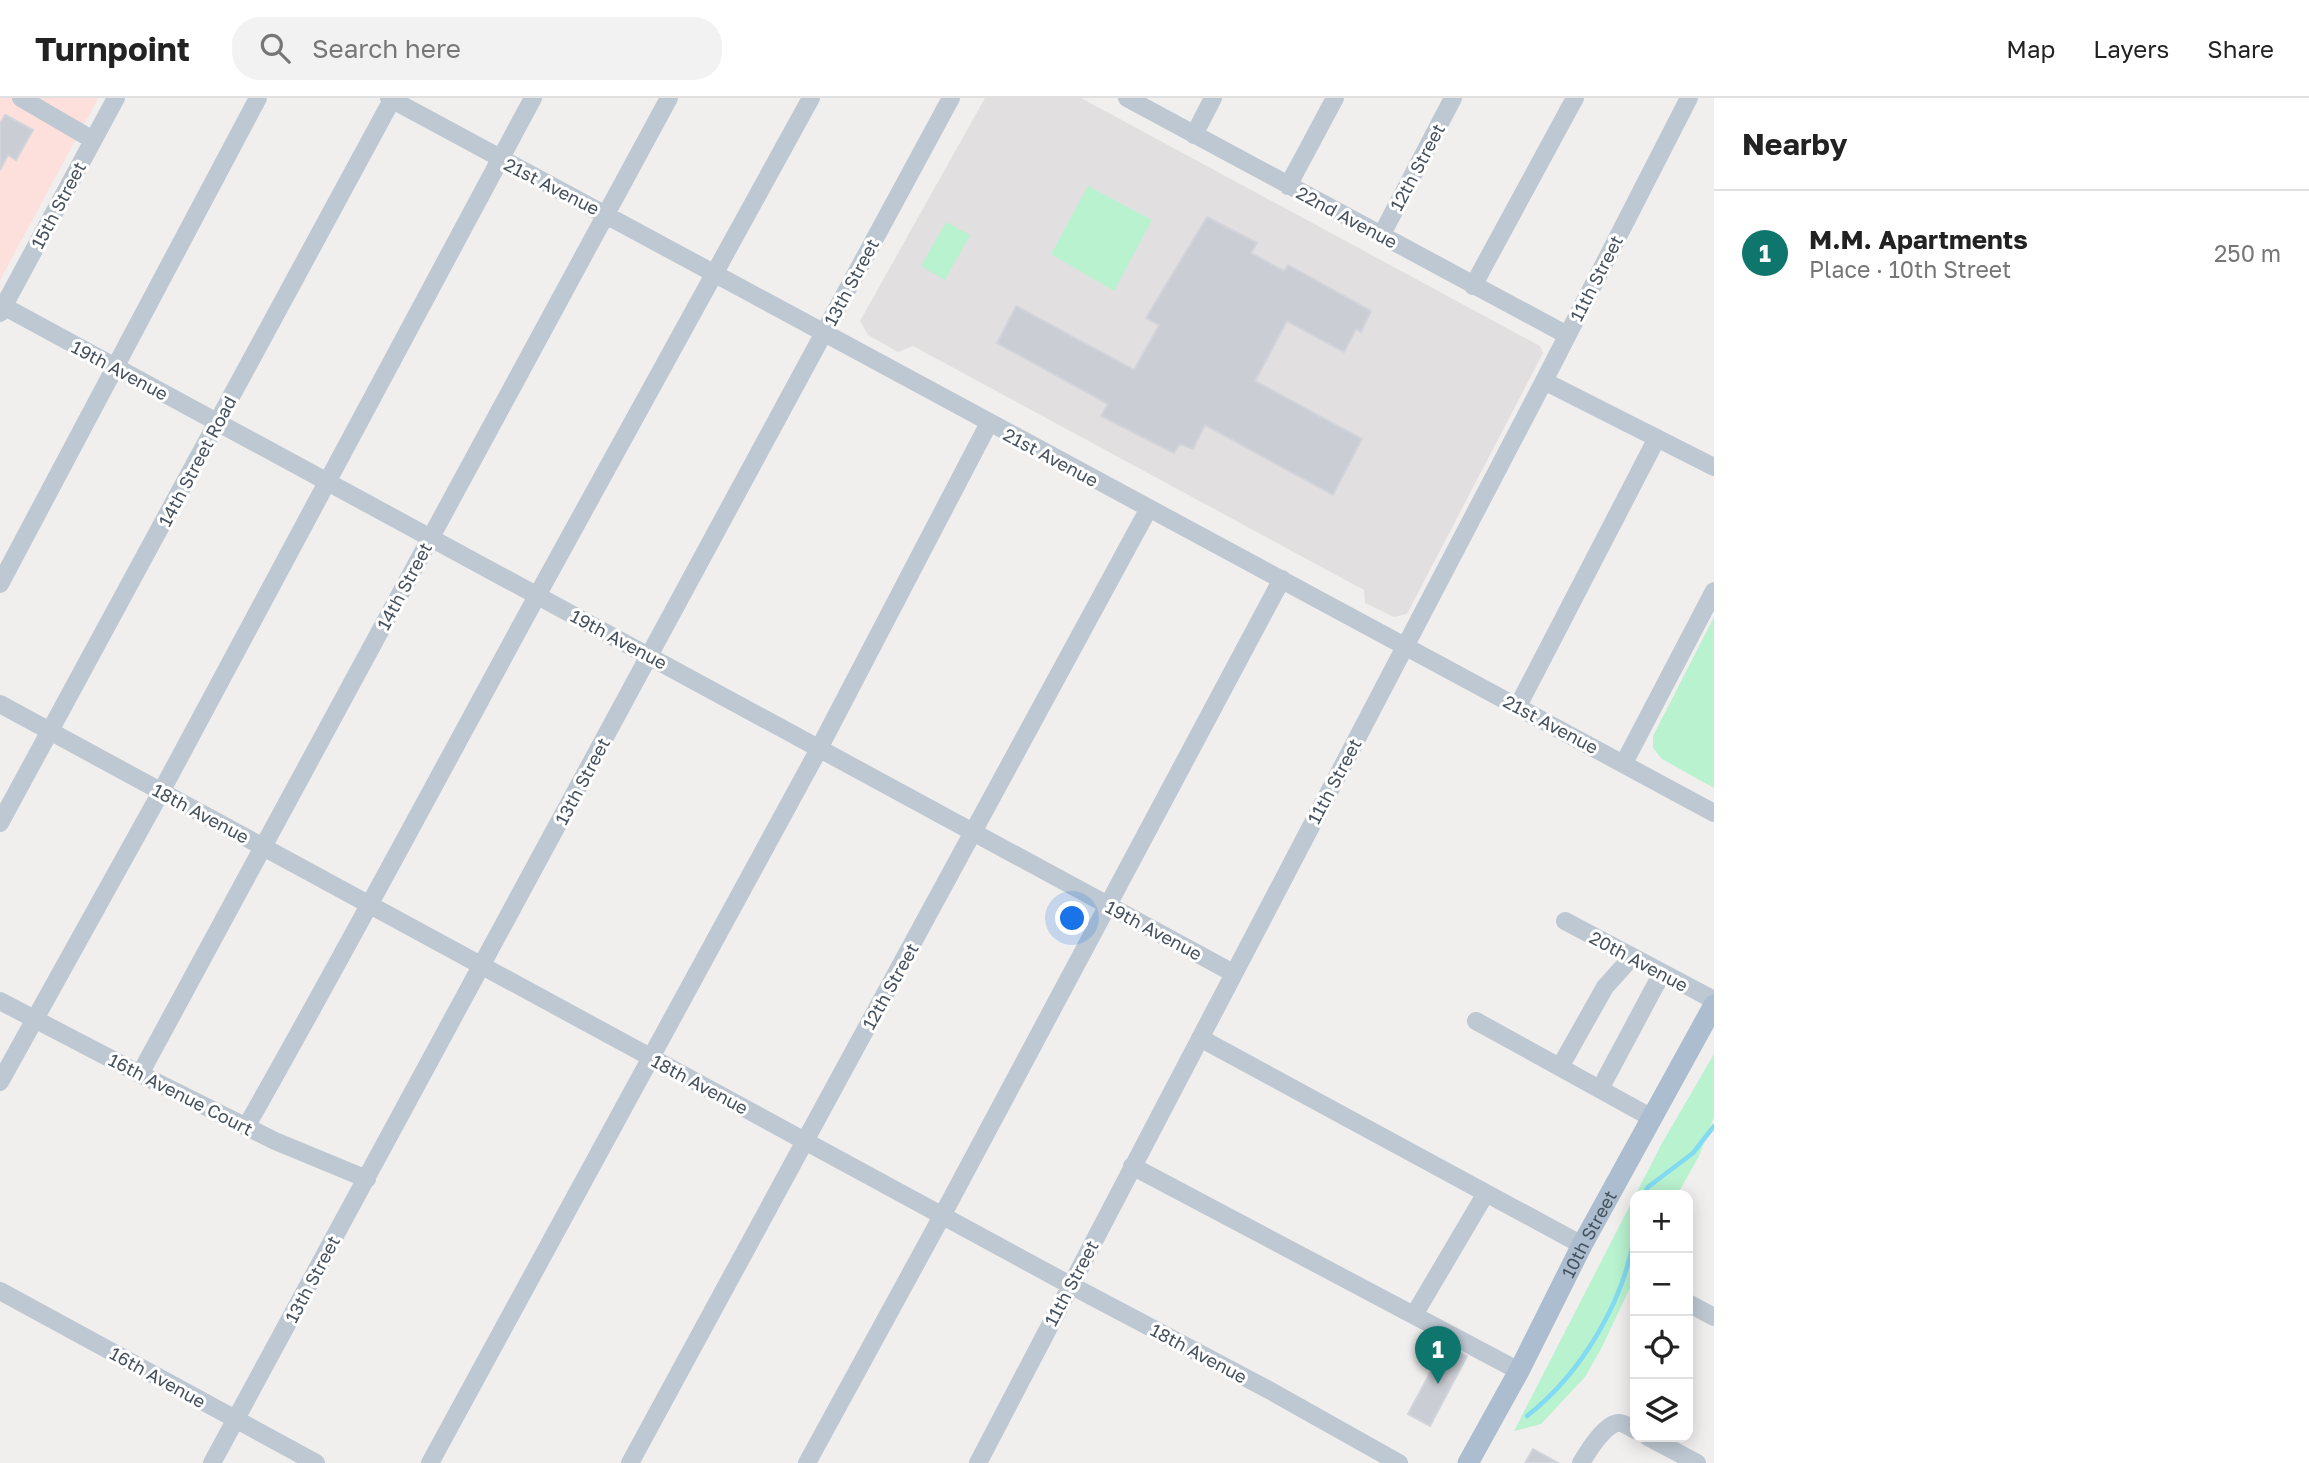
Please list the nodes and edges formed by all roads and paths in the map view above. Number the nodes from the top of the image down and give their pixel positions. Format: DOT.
graph roads {
  1 [pos="21,98"];
  2 [pos="116,98"];
  3 [pos="258,98"];
  4 [pos="533,98"];
  5 [pos="669,98"];
  6 [pos="811,98"];
  7 [pos="951,98"];
  8 [pos="1126,98"];
  9 [pos="1213,98"];
  10 [pos="1335,98"];
  11 [pos="1453,98"];
  12 [pos="1575,98"];
  13 [pos="1689,98"];
  14 [pos="391,99"];
  15 [pos="1194,135"];
  16 [pos="93,140"];
  17 [pos="501,160"];
  18 [pos="1288,186"];
  19 [pos="607,214"];
  20 [pos="1381,236"];
  21 [pos="715,276"];
  22 [pos="1473,286"];
  23 [pos="2,309"];
  24 [pos="823,333"];
  25 [pos="1567,335"];
  26 [pos="115,367"];
  27 [pos="1544,381"];
  28 [pos="218,423"];
  29 [pos="989,423"];
  30 [pos="1657,438"];
  31 [pos="1714,467"];
  32 [pos="326,481"];
  33 [pos="1148,510"];
  34 [pos="430,537"];
  35 [pos="1282,579"];
  36 [pos="0,584"];
  37 [pos="1714,591"];
  38 [pos="537,595"];
  39 [pos="1405,646"];
  40 [pos="649,656"];
  41 [pos="0,704"];
  42 [pos="1518,706"];
  43 [pos="50,731"];
  44 [pos="819,748"];
  45 [pos="1624,763"];
  46 [pos="162,792"];
  47 [pos="1714,813"];
  48 [pos="0,823"];
  49 [pos="974,833"];
  50 [pos="263,847"];
  51 [pos="370,905"];
  52 [pos="1108,906"];
  53 [pos="1564,921"];
  54 [pos="1632,957"];
  55 [pos="481,966"];
  56 [pos="1233,973"];
  57 [pos="1662,973"];
  58 [pos="0,1001"];
  59 [pos="1714,1003"];
  60 [pos="34,1019"];
  61 [pos="1476,1021"];
  62 [pos="1200,1038"];
  63 [pos="651,1058"];
  64 [pos="1560,1067"];
  65 [pos="140,1074"];
  66 [pos="0,1082"];
  67 [pos="1600,1090"];
  68 [pos="1652,1118"];
  69 [pos="246,1127"];
  70 [pos="805,1141"];
  71 [pos="1132,1166"];
  72 [pos="367,1179"];
  73 [pos="1486,1193"];
  74 [pos="942,1216"];
  75 [pos="1582,1245"];
  76 [pos="1070,1285"];
  77 [pos="0,1291"];
  78 [pos="1693,1306"];
  79 [pos="1414,1315"];
  80 [pos="1714,1317"];
  81 [pos="1519,1371"];
  82 [pos="236,1419"];
  83 [pos="1630,1428"];
  84 [pos="1657,1442"];
  85 [pos="212,1463"];
  86 [pos="316,1463"];
  87 [pos="430,1463"];
  88 [pos="630,1463"];
  89 [pos="807,1463"];
  90 [pos="978,1463"];
  91 [pos="1399,1463"];
  92 [pos="1468,1463"];
  93 [pos="1581,1463"];
  94 [pos="1697,1463"];
  1 -- 16 [label="street"];
  2 -- 16 [label="street, 15th Street"];
  3 -- 26 [label="street"];
  4 -- 17 [label="street"];
  5 -- 19 [label="street, 14th Street"];
  6 -- 21 [label="street"];
  7 -- 24 [label="street, 13th Street"];
  8 -- 15 [label="street, 22nd Avenue"];
  9 -- 15 [label="street"];
  10 -- 18 [label="street"];
  11 -- 20 [label="street, 12th Street"];
  12 -- 22 [label="street"];
  13 -- 25 [label="street, 11th Street"];
  14 -- 17 [label="street, 21st Avenue"];
  14 -- 28 [label="street, 14th Street Road"];
  15 -- 18 [label="street, 22nd Avenue"];
  16 -- 23 [label="street, 15th Street"];
  17 -- 19 [label="street, 21st Avenue"];
  17 -- 32 [label="street"];
  18 -- 20 [label="street, 22nd Avenue"];
  19 -- 21 [label="street, 21st Avenue"];
  19 -- 34 [label="street, 14th Street"];
  20 -- 22 [label="street, 22nd Avenue"];
  21 -- 24 [label="street, 21st Avenue"];
  21 -- 38 [label="street"];
  22 -- 25 [label="street, 22nd Avenue"];
  23 -- 26 [label="street, 19th Avenue"];
  24 -- 29 [label="street, 21st Avenue"];
  24 -- 40 [label="street, 13th Street"];
  25 -- 27 [label="street, 11th Street"];
  26 -- 28 [label="street, 19th Avenue"];
  26 -- 36 [label="street"];
  27 -- 30 [label="street"];
  27 -- 39 [label="street, 11th Street"];
  28 -- 32 [label="street, 19th Avenue"];
  28 -- 43 [label="street, 14th Street Road"];
  29 -- 33 [label="street, 21st Avenue"];
  29 -- 44 [label="street"];
  30 -- 31 [label="street"];
  30 -- 42 [label="street"];
  32 -- 34 [label="street, 19th Avenue"];
  32 -- 46 [label="street"];
  33 -- 35 [label="street, 21st Avenue"];
  33 -- 49 [label="street, 12th Street"];
  34 -- 38 [label="street, 19th Avenue"];
  34 -- 50 [label="street, 14th Street"];
  35 -- 39 [label="street, 21st Avenue"];
  35 -- 52 [label="street"];
  37 -- 45 [label="street"];
  38 -- 40 [label="street, 19th Avenue"];
  38 -- 51 [label="street"];
  39 -- 42 [label="street, 21st Avenue"];
  39 -- 56 [label="street, 11th Street"];
  40 -- 44 [label="street, 19th Avenue"];
  40 -- 55 [label="street, 13th Street"];
  41 -- 43 [label="street, 18th Avenue"];
  42 -- 45 [label="street, 21st Avenue"];
  43 -- 46 [label="street, 18th Avenue"];
  43 -- 48 [label="street, 14th Street Road"];
  44 -- 49 [label="street, 19th Avenue"];
  44 -- 63 [label="street"];
  45 -- 47 [label="street, 21st Avenue"];
  46 -- 50 [label="street, 18th Avenue"];
  46 -- 60 [label="street"];
  49 -- 52 [label="street, 19th Avenue"];
  49 -- 70 [label="street, 12th Street"];
  50 -- 51 [label="street, 18th Avenue"];
  50 -- 65 [label="street, 14th Street"];
  51 -- 55 [label="street, 18th Avenue"];
  51 -- 69 [label="street"];
  52 -- 56 [label="street, 19th Avenue"];
  52 -- 74 [label="street"];
  53 -- 54 [label="street, 20th Avenue"];
  54 -- 57 [label="street, 20th Avenue"];
  54 -- 64 [label="street"];
  55 -- 63 [label="street, 18th Avenue"];
  55 -- 72 [label="street, 13th Street"];
  56 -- 62 [label="street, 11th Street"];
  57 -- 59 [label="street, 20th Avenue"];
  57 -- 67 [label="street"];
  58 -- 60 [label="street, 16th Avenue Court"];
  59 -- 68 [label="main road, 10th Street"];
  60 -- 65 [label="street, 16th Avenue Court"];
  60 -- 66 [label="street"];
  61 -- 64 [label="street"];
  62 -- 71 [label="street, 11th Street"];
  62 -- 73 [label="street"];
  63 -- 70 [label="street, 18th Avenue"];
  63 -- 87 [label="street"];
  64 -- 67 [label="street"];
  65 -- 69 [label="street, 16th Avenue Court"];
  67 -- 68 [label="street"];
  68 -- 75 [label="main road, 10th Street"];
  69 -- 72 [label="street, 16th Avenue Court"];
  70 -- 74 [label="street, 18th Avenue"];
  70 -- 88 [label="street, 12th Street"];
  71 -- 76 [label="street, 11th Street"];
  71 -- 79 [label="street"];
  72 -- 82 [label="street, 13th Street"];
  73 -- 75 [label="street"];
  73 -- 79 [label="street"];
  74 -- 76 [label="street, 18th Avenue"];
  74 -- 89 [label="street"];
  75 -- 81 [label="main road, 10th Street"];
  76 -- 90 [label="street, 11th Street"];
  76 -- 91 [label="street, 18th Avenue"];
  77 -- 82 [label="street, 16th Avenue"];
  78 -- 80 [label="street"];
  79 -- 81 [label="street"];
  81 -- 92 [label="main road, 10th Street"];
  82 -- 85 [label="street, 13th Street"];
  82 -- 86 [label="street, 16th Avenue"];
  83 -- 93 [label="street"];
  84 -- 94 [label="street"];
}
